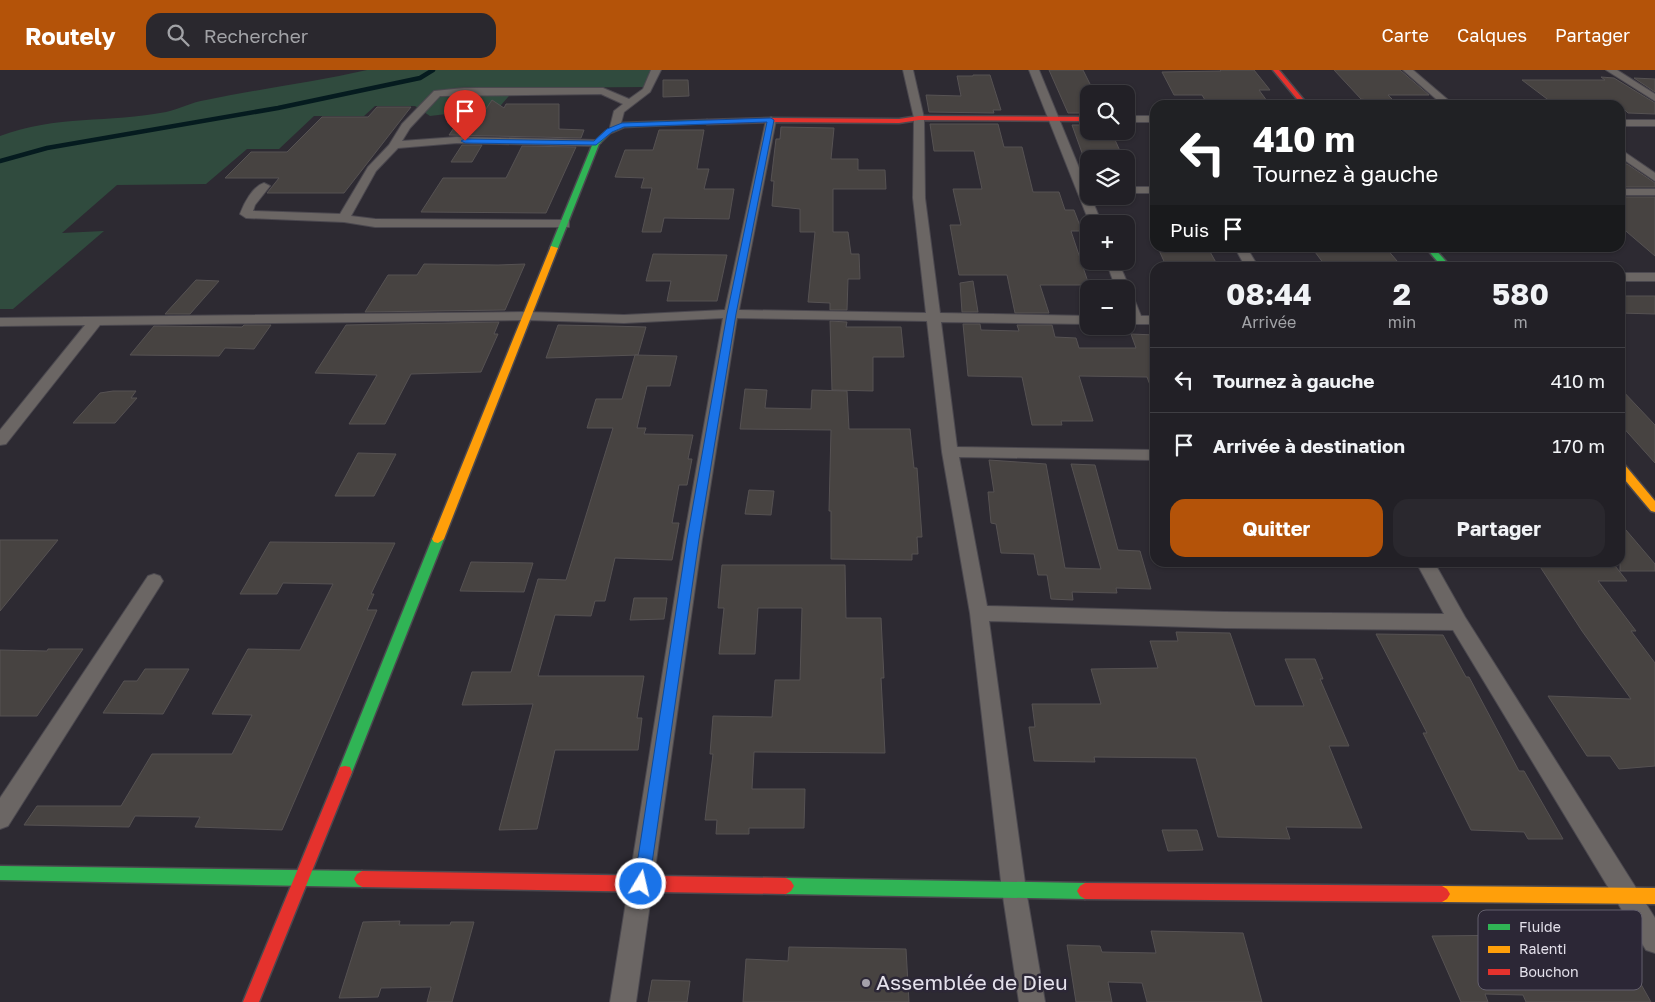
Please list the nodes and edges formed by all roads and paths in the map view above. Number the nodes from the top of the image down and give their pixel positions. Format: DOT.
graph roads {
  1 [pos="656,70"];
  2 [pos="908,70"];
  3 [pos="1034,70"];
  4 [pos="1276,70"];
  5 [pos="1408,70"];
  6 [pos="1611,70"];
  7 [pos="1655,98"];
  8 [pos="1301,100"];
  9 [pos="1443,100"];
  10 [pos="629,103"];
  11 [pos="919,118"];
  12 [pos="1054,118"];
  13 [pos="1080,119"];
  14 [pos="1135,119"];
  15 [pos="771,120"];
  16 [pos="1150,120"];
  17 [pos="1625,123"];
  18 [pos="1655,123"];
  19 [pos="615,127"];
  20 [pos="596,143"];
  21 [pos="394,145"];
  22 [pos="1625,156"];
  23 [pos="1080,178"];
  24 [pos="1655,178"];
  25 [pos="264,186"];
  26 [pos="1135,190"];
  27 [pos="1150,190"];
  28 [pos="1625,192"];
  29 [pos="1655,192"];
  30 [pos="344,218"];
  31 [pos="565,224"];
  32 [pos="1434,252"];
  33 [pos="1443,262"];
  34 [pos="1625,277"];
  35 [pos="1655,277"];
  36 [pos="731,314"];
  37 [pos="527,316"];
  38 [pos="935,317"];
  39 [pos="1080,320"];
  40 [pos="1135,320"];
  41 [pos="1150,320"];
  42 [pos="0,322"];
  43 [pos="95,322"];
  44 [pos="0,440"];
  45 [pos="950,452"];
  46 [pos="1150,455"];
  47 [pos="1625,473"];
  48 [pos="1655,508"];
  49 [pos="1428,567"];
  50 [pos="154,581"];
  51 [pos="979,613"];
  52 [pos="1458,622"];
  53 [pos="0,818"];
  54 [pos="0,873"];
  55 [pos="302,879"];
  56 [pos="641,884"];
  57 [pos="1014,890"];
  58 [pos="1628,895"];
  59 [pos="1655,896"];
  60 [pos="1637,910"];
  61 [pos="1642,919"];
  62 [pos="1655,941"];
  63 [pos="251,1002"];
  64 [pos="623,1002"];
  65 [pos="1032,1002"];
  1 -- 10 [label="street"];
  2 -- 11 [label="street"];
  3 -- 12 [label="street"];
  4 -- 8 [label="street"];
  5 -- 9 [label="street"];
  6 -- 7 [label="street"];
  10 -- 19 [label="street"];
  10 -- 21 [label="street"];
  11 -- 12 [label="street"];
  11 -- 15 [label="street"];
  11 -- 38 [label="street"];
  12 -- 13 [label="street"];
  12 -- 23 [label="street"];
  14 -- 16 [label="street"];
  15 -- 19 [label="street"];
  15 -- 36 [label="street"];
  17 -- 18 [label="street"];
  19 -- 20 [label="street"];
  20 -- 21 [label="street"];
  20 -- 31 [label="street"];
  21 -- 30 [label="street"];
  22 -- 24 [label="street"];
  25 -- 30 [label="street"];
  26 -- 27 [label="street"];
  28 -- 29 [label="street"];
  30 -- 31 [label="street"];
  31 -- 37 [label="street"];
  32 -- 33 [label="street"];
  34 -- 35 [label="street"];
  36 -- 37 [label="street"];
  36 -- 38 [label="street"];
  36 -- 56 [label="street"];
  37 -- 43 [label="street"];
  37 -- 55 [label="street"];
  38 -- 39 [label="street"];
  38 -- 45 [label="street"];
  40 -- 41 [label="street"];
  42 -- 43 [label="street"];
  43 -- 44 [label="street"];
  45 -- 46 [label="street"];
  45 -- 51 [label="street"];
  47 -- 48 [label="street"];
  49 -- 52 [label="street"];
  50 -- 53 [label="street"];
  51 -- 52 [label="street"];
  51 -- 57 [label="street"];
  52 -- 58 [label="street"];
  54 -- 55 [label="street"];
  55 -- 56 [label="street"];
  55 -- 63 [label="street"];
  56 -- 57 [label="street"];
  56 -- 64 [label="street"];
  57 -- 58 [label="street"];
  57 -- 65 [label="street"];
  58 -- 59 [label="street"];
  58 -- 60 [label="street"];
  61 -- 62 [label="street"];
}
